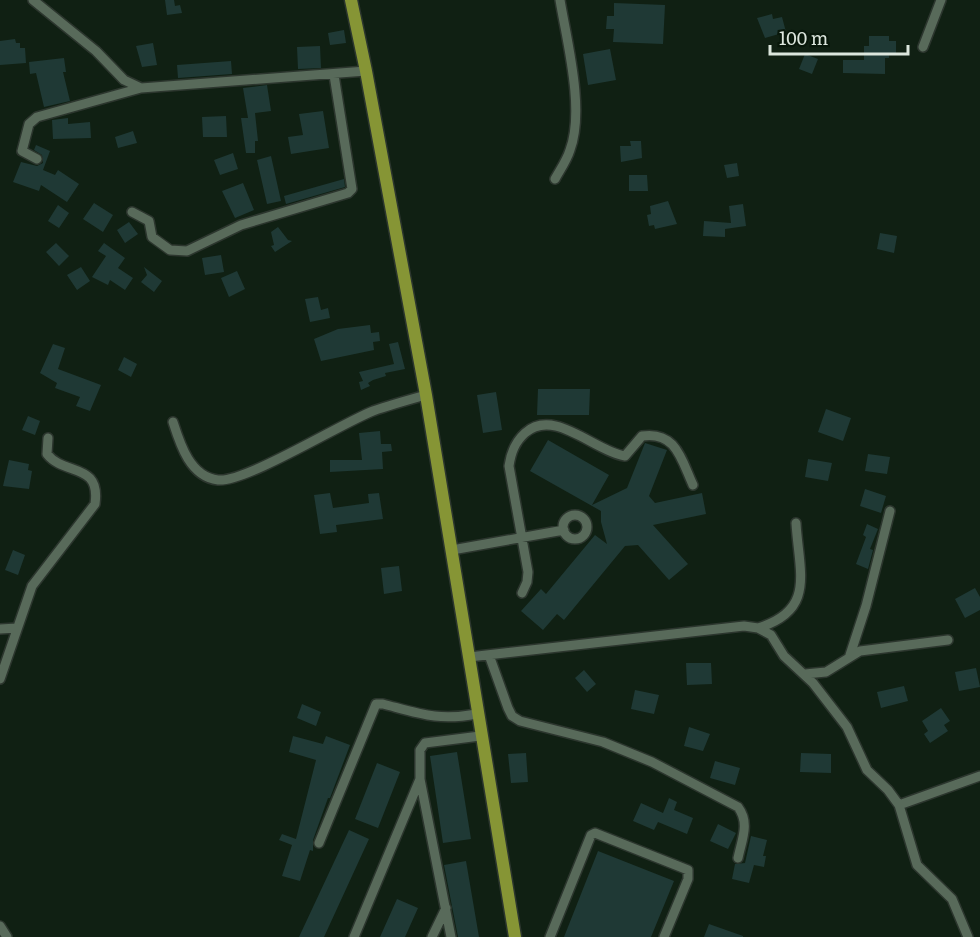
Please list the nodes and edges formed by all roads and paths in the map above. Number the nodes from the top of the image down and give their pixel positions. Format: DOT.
graph roads {
  1 [pos="33,0"];
  2 [pos="351,0"];
  3 [pos="560,0"];
  4 [pos="941,0"];
  5 [pos="923,47"];
  6 [pos="366,70"];
  7 [pos="334,75"];
  8 [pos="141,88"];
  9 [pos="38,159"];
  10 [pos="555,179"];
  11 [pos="132,212"];
  12 [pos="426,395"];
  13 [pos="173,422"];
  14 [pos="48,438"];
  15 [pos="693,485"];
  16 [pos="890,511"];
  17 [pos="796,523"];
  18 [pos="564,530"];
  19 [pos="523,539"];
  20 [pos="452,550"];
  21 [pos="522,593"];
  22 [pos="17,628"];
  23 [pos="758,628"];
  24 [pos="0,629"];
  25 [pos="948,640"];
  26 [pos="489,655"];
  27 [pos="850,655"];
  28 [pos="469,657"];
  29 [pos="805,674"];
  30 [pos="0,679"];
  31 [pos="477,714"];
  32 [pos="480,736"];
  33 [pos="980,776"];
  34 [pos="420,778"];
  35 [pos="899,806"];
  36 [pos="319,843"];
  37 [pos="738,858"];
  38 [pos="446,908"];
  39 [pos="0,926"];
  40 [pos="7,937"];
  41 [pos="354,937"];
  42 [pos="432,937"];
  43 [pos="451,937"];
  44 [pos="515,937"];
  45 [pos="550,937"];
  46 [pos="664,937"];
  47 [pos="968,937"];
  1 -- 8 [label="street"];
  2 -- 6 [label="main road"];
  3 -- 10 [label="street"];
  4 -- 5 [label="street"];
  6 -- 7 [label="street"];
  6 -- 12 [label="main road"];
  7 -- 8 [label="street"];
  7 -- 11 [label="street"];
  8 -- 9 [label="street"];
  12 -- 13 [label="street"];
  12 -- 20 [label="main road"];
  14 -- 22 [label="street"];
  15 -- 19 [label="street"];
  16 -- 27 [label="street"];
  17 -- 23 [label="street"];
  18 -- 19 [label="street"];
  19 -- 20 [label="street"];
  19 -- 21 [label="street"];
  20 -- 28 [label="main road"];
  22 -- 24 [label="street"];
  22 -- 30 [label="street"];
  23 -- 26 [label="street"];
  23 -- 29 [label="street"];
  25 -- 27 [label="street"];
  26 -- 28 [label="street"];
  26 -- 37 [label="street"];
  27 -- 29 [label="street"];
  28 -- 31 [label="main road"];
  29 -- 35 [label="street"];
  31 -- 32 [label="main road"];
  31 -- 36 [label="street"];
  32 -- 34 [label="street"];
  32 -- 44 [label="main road"];
  33 -- 35 [label="street"];
  34 -- 38 [label="street"];
  34 -- 41 [label="street"];
  35 -- 47 [label="street"];
  38 -- 42 [label="street"];
  38 -- 43 [label="street"];
  39 -- 40 [label="street"];
  45 -- 46 [label="street"];
}
